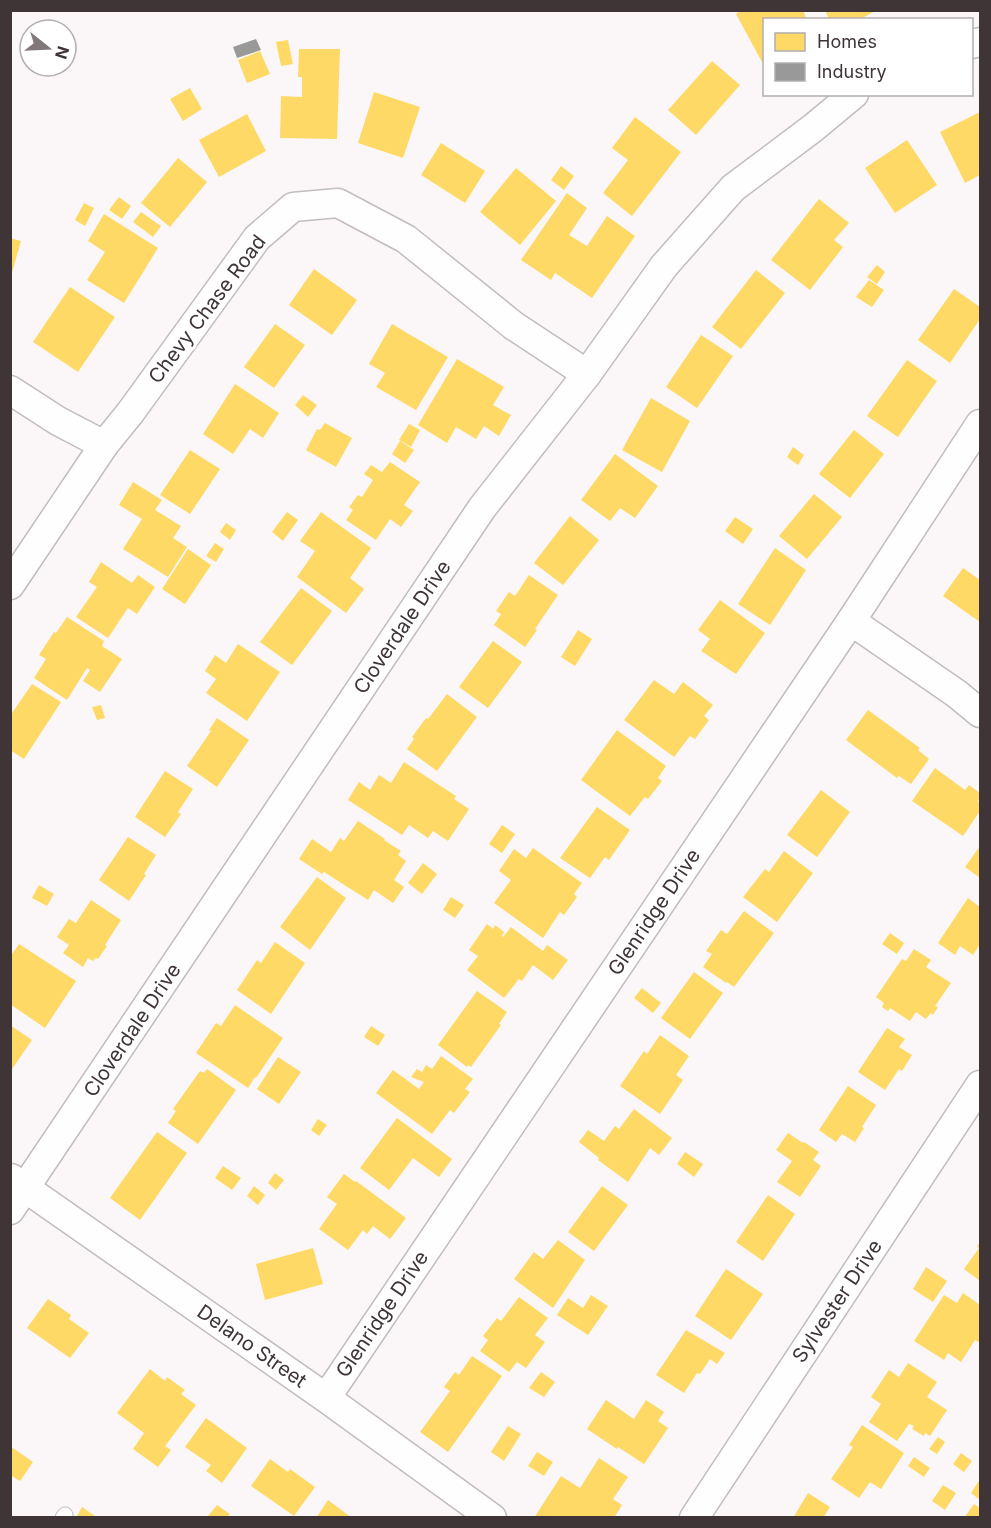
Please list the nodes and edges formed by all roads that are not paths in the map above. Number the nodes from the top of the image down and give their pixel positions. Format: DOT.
graph roads {
  1 [pos="852,96"];
  2 [pos="586,374"];
  3 [pos="10,390"];
  4 [pos="981,424"];
  5 [pos="104,445"];
  6 [pos="10,585"];
  7 [pos="851,621"];
  8 [pos="981,713"];
  9 [pos="981,1085"];
  10 [pos="16,1192"];
  11 [pos="326,1398"];
  12 [pos="492,1518"];
  13 [pos="694,1518"];
  1 -- 2 [label="street, Cloverdale Drive"];
  2 -- 5 [label="street, Chevy Chase Road"];
  2 -- 10 [label="street, Cloverdale Drive"];
  3 -- 5 [label="street"];
  4 -- 7 [label="street, Glenridge Drive"];
  5 -- 6 [label="street, Chevy Chase Road"];
  7 -- 8 [label="street"];
  7 -- 11 [label="street, Glenridge Drive"];
  9 -- 13 [label="street, Sylvester Drive"];
  10 -- 11 [label="street, Delano Street"];
  11 -- 12 [label="street, Delano Street"];
}
